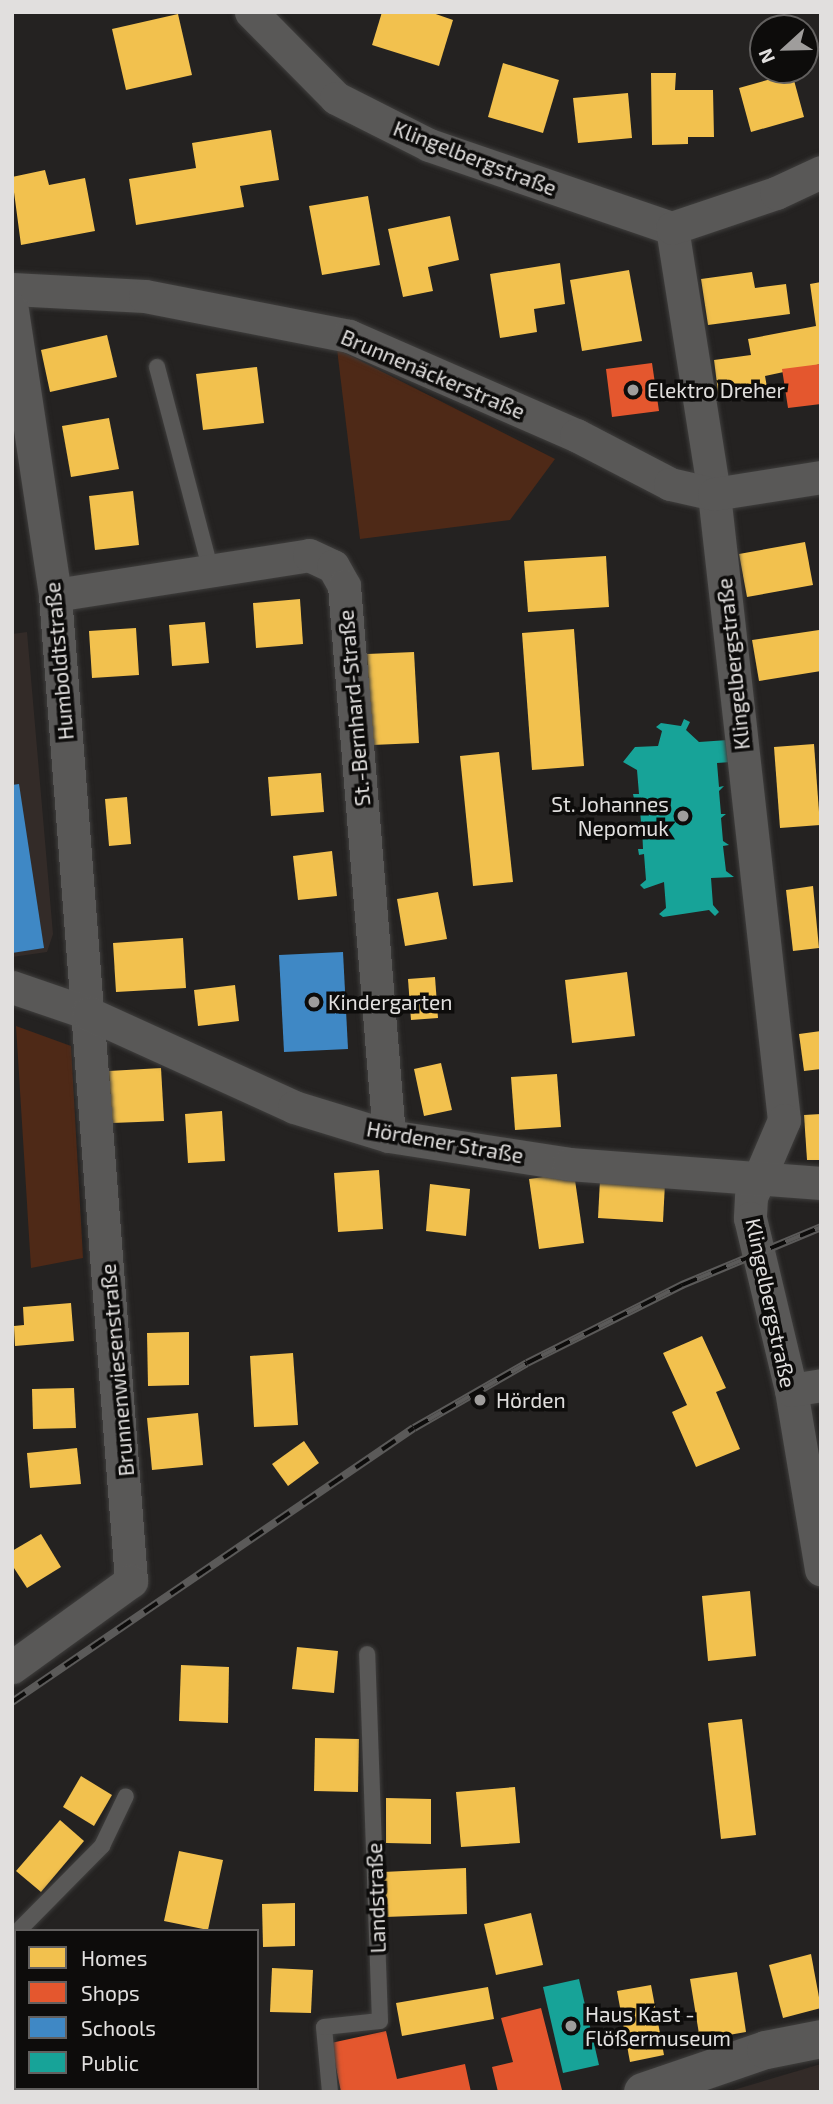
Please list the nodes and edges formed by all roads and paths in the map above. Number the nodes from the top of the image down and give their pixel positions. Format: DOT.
graph roads {
  1 [pos="251,12"];
  2 [pos="821,172"];
  3 [pos="672,228"];
  4 [pos="12,289"];
  5 [pos="12,310"];
  6 [pos="157,367"];
  7 [pos="821,477"];
  8 [pos="714,494"];
  9 [pos="211,570"];
  10 [pos="55,595"];
  11 [pos="12,987"];
  12 [pos="88,1013"];
  13 [pos="389,1136"];
  14 [pos="758,1180"];
  15 [pos="821,1183"];
  16 [pos="806,1388"];
  17 [pos="821,1570"];
  18 [pos="367,1654"];
  19 [pos="12,1667"];
  20 [pos="126,1796"];
  21 [pos="20,1929"];
  22 [pos="821,2039"];
  23 [pos="330,2092"];
  24 [pos="643,2092"];
  1 -- 3 [label="street, Klingelbergstraße"];
  2 -- 3 [label="street"];
  3 -- 8 [label="street, Klingelbergstraße"];
  4 -- 8 [label="street, Brunnenäckerstraße"];
  5 -- 10 [label="street, Humboldtstraße"];
  6 -- 9 [label="lane"];
  7 -- 8 [label="street"];
  8 -- 14 [label="street, Klingelbergstraße"];
  9 -- 10 [label="street, St.-Bernhard-Straße"];
  9 -- 13 [label="street, St.-Bernhard-Straße"];
  10 -- 12 [label="street, Humboldtstraße"];
  11 -- 12 [label="street, Hördener Straße"];
  12 -- 13 [label="street, Hördener Straße"];
  12 -- 19 [label="street, Brunnenwiesenstraße"];
  13 -- 14 [label="street, Hördener Straße"];
  14 -- 15 [label="street, Hördener Straße"];
  14 -- 16 [label="street, Klingelbergstraße"];
  16 -- 17 [label="street, Klingelbergstraße"];
  18 -- 23 [label="lane, Landstraße"];
  20 -- 21 [label="lane"];
  22 -- 24 [label="street"];
}
